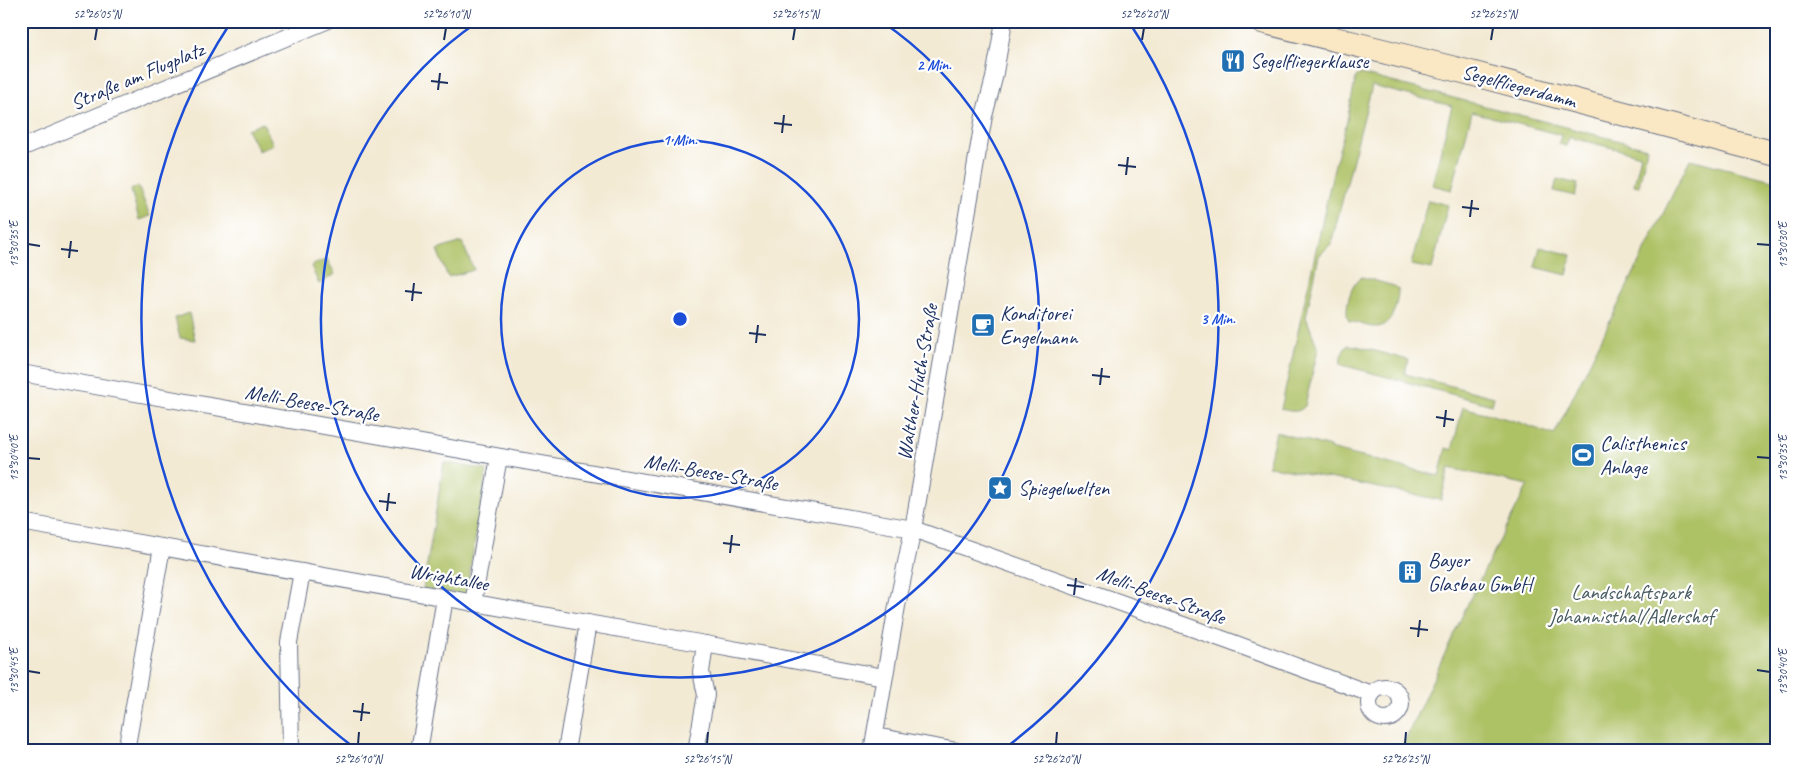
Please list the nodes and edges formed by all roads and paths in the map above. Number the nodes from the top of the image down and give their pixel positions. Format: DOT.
graph roads {
  1 [pos="326,21"];
  2 [pos="1004,21"];
  3 [pos="1262,21"];
  4 [pos="21,148"];
  5 [pos="1776,154"];
  6 [pos="21,373"];
  7 [pos="499,457"];
  8 [pos="21,522"];
  9 [pos="913,529"];
  10 [pos="162,547"];
  11 [pos="302,572"];
  12 [pos="446,598"];
  13 [pos="473,603"];
  14 [pos="588,623"];
  15 [pos="705,644"];
  16 [pos="884,677"];
  17 [pos="1371,694"];
  18 [pos="874,744"];
  19 [pos="126,751"];
  20 [pos="291,751"];
  21 [pos="419,751"];
  22 [pos="566,751"];
  23 [pos="696,751"];
  24 [pos="957,751"];
  1 -- 4 [label="street, Straße am Flugplatz"];
  2 -- 9 [label="street, Walther-Huth-Straße"];
  3 -- 5 [label="main road, Segelfliegerdamm"];
  6 -- 7 [label="street, Melli-Beese-Straße"];
  7 -- 9 [label="street, Melli-Beese-Straße"];
  7 -- 13 [label="street"];
  8 -- 10 [label="street, Wrightallee"];
  9 -- 16 [label="street, Walther-Huth-Straße"];
  9 -- 17 [label="street, Melli-Beese-Straße"];
  10 -- 11 [label="street, Wrightallee"];
  10 -- 19 [label="street"];
  11 -- 12 [label="street, Wrightallee"];
  11 -- 20 [label="street"];
  12 -- 13 [label="street, Wrightallee"];
  12 -- 21 [label="street"];
  13 -- 14 [label="street, Wrightallee"];
  14 -- 15 [label="street, Wrightallee"];
  14 -- 22 [label="street"];
  15 -- 16 [label="street, Wrightallee"];
  15 -- 23 [label="street"];
  16 -- 18 [label="street, Walther-Huth-Straße"];
  18 -- 24 [label="street"];
}
